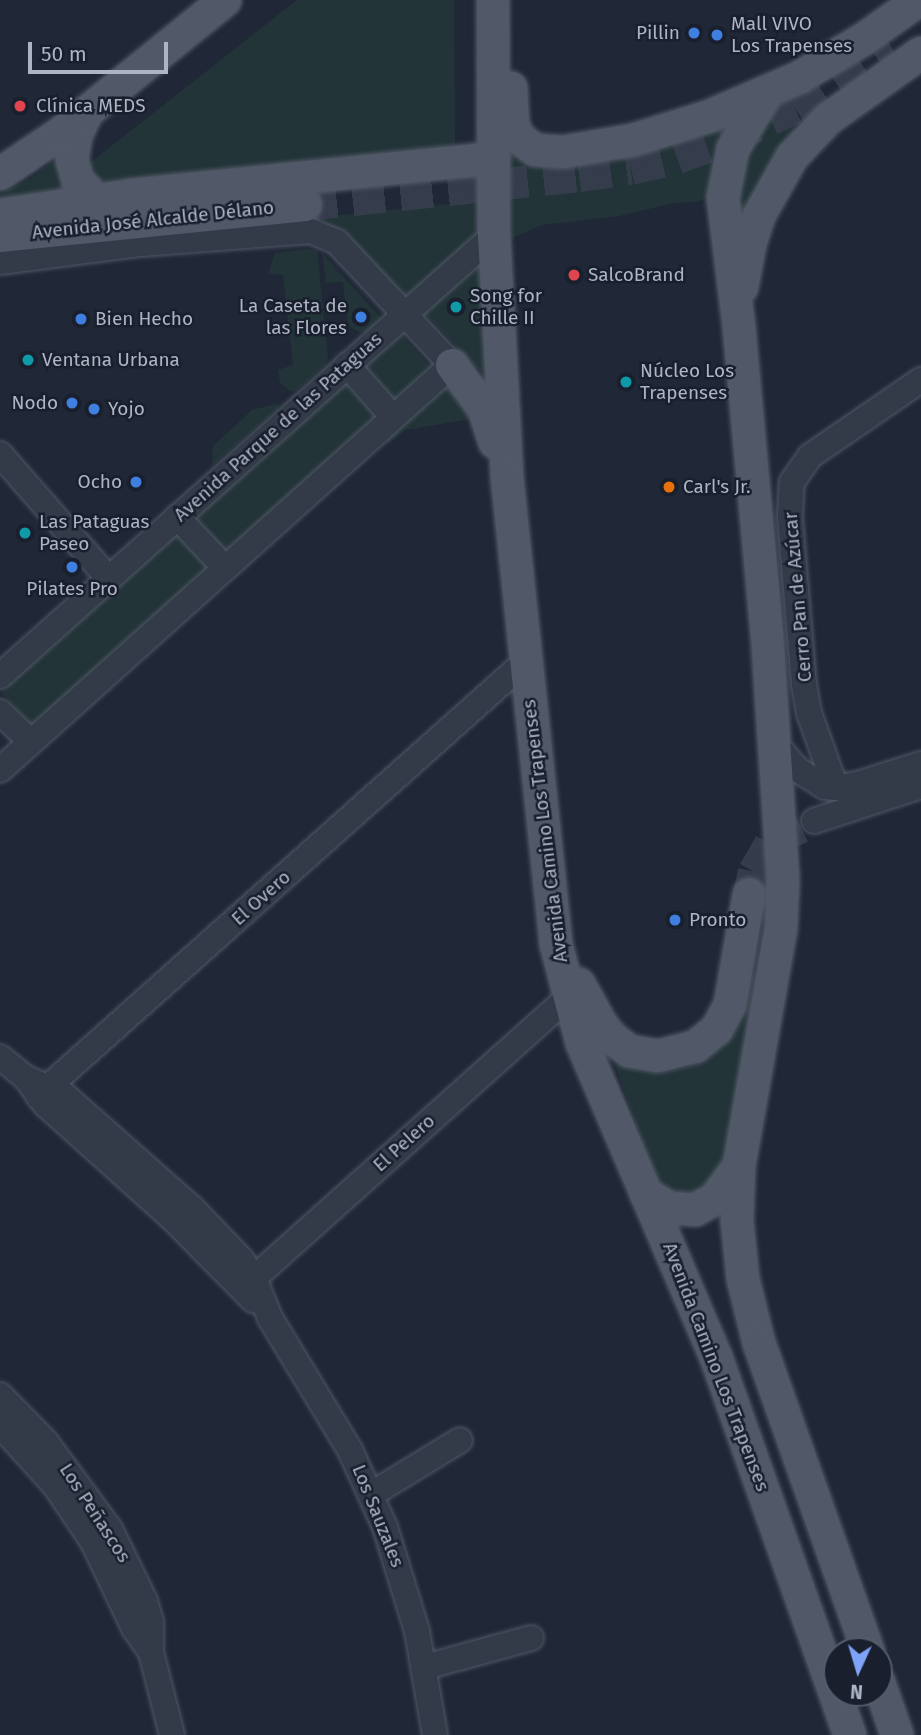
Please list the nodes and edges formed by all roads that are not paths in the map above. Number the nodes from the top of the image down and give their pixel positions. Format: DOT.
graph roads {
  1 [pos="225,0"];
  2 [pos="493,0"];
  3 [pos="502,0"];
  4 [pos="919,0"];
  5 [pos="921,26"];
  6 [pos="906,50"];
  7 [pos="767,93"];
  8 [pos="87,111"];
  9 [pos="494,158"];
  10 [pos="0,174"];
  11 [pos="97,200"];
  12 [pos="305,205"];
  13 [pos="0,215"];
  14 [pos="494,235"];
  15 [pos="0,236"];
  16 [pos="0,262"];
  17 [pos="403,315"];
  18 [pos="739,327"];
  19 [pos="347,365"];
  20 [pos="452,365"];
  21 [pos="921,380"];
  22 [pos="393,417"];
  23 [pos="0,454"];
  24 [pos="507,477"];
  25 [pos="177,517"];
  26 [pos="225,568"];
  27 [pos="109,579"];
  28 [pos="526,662"];
  29 [pos="0,676"];
  30 [pos="483,700"];
  31 [pos="530,710"];
  32 [pos="0,712"];
  33 [pos="31,742"];
  34 [pos="775,743"];
  35 [pos="921,764"];
  36 [pos="0,770"];
  37 [pos="921,786"];
  38 [pos="836,788"];
  39 [pos="814,821"];
  40 [pos="749,895"];
  41 [pos="552,920"];
  42 [pos="568,997"];
  43 [pos="0,1057"];
  44 [pos="37,1087"];
  45 [pos="739,1166"];
  46 [pos="646,1194"];
  47 [pos="248,1284"];
  48 [pos="0,1395"];
  49 [pos="0,1425"];
  50 [pos="460,1440"];
  51 [pos="372,1494"];
  52 [pos="863,1637"];
  53 [pos="531,1638"];
  54 [pos="151,1652"];
  55 [pos="425,1667"];
  56 [pos="887,1707"];
  57 [pos="172,1735"];
  58 [pos="435,1735"];
  59 [pos="850,1735"];
  60 [pos="897,1735"];
  1 -- 8 [label="main road"];
  2 -- 9 [label="main road, Avenida Camino Los Trapenses"];
  3 -- 7 [label="main road"];
  4 -- 7 [label="main road"];
  5 -- 6 [label="main road"];
  6 -- 18 [label="main road"];
  7 -- 18 [label="main road"];
  8 -- 10 [label="main road"];
  8 -- 11 [label="main road"];
  9 -- 11 [label="main road"];
  9 -- 14 [label="main road, Avenida Camino Los Trapenses"];
  11 -- 13 [label="main road"];
  12 -- 15 [label="main road, Avenida José Alcalde Délano"];
  14 -- 17 [label="street, Avenida Parque de las Pataguas"];
  14 -- 24 [label="main road, Avenida Camino Los Trapenses"];
  16 -- 17 [label="street"];
  17 -- 19 [label="street, Avenida Parque de las Pataguas"];
  17 -- 20 [label="street"];
  18 -- 34 [label="main road"];
  19 -- 22 [label="street"];
  19 -- 25 [label="street, Avenida Parque de las Pataguas"];
  20 -- 22 [label="street"];
  20 -- 24 [label="main road"];
  21 -- 38 [label="street, Cerro Pan de Azúcar"];
  22 -- 26 [label="street"];
  23 -- 27 [label="street"];
  24 -- 28 [label="main road, Avenida Camino Los Trapenses"];
  25 -- 26 [label="street"];
  25 -- 27 [label="street, Avenida Parque de las Pataguas"];
  26 -- 33 [label="street"];
  27 -- 29 [label="street, Avenida Parque de las Pataguas"];
  28 -- 30 [label="street, El Overo"];
  28 -- 31 [label="main road, Avenida Camino Los Trapenses"];
  30 -- 31 [label="street"];
  30 -- 44 [label="street, El Overo"];
  31 -- 41 [label="main road, Avenida Camino Los Trapenses"];
  32 -- 33 [label="street"];
  33 -- 36 [label="street"];
  34 -- 38 [label="street"];
  34 -- 45 [label="main road"];
  35 -- 38 [label="street"];
  37 -- 39 [label="street"];
  40 -- 41 [label="main road"];
  41 -- 42 [label="main road, Avenida Camino Los Trapenses"];
  42 -- 46 [label="main road, Avenida Camino Los Trapenses"];
  42 -- 47 [label="street, El Pelero"];
  43 -- 44 [label="street, Los Sauzales"];
  44 -- 47 [label="street, Los Sauzales"];
  45 -- 46 [label="main road"];
  45 -- 52 [label="main road"];
  46 -- 59 [label="main road, Avenida Camino Los Trapenses"];
  47 -- 51 [label="street, Los Sauzales"];
  48 -- 54 [label="street, Los Peñascos"];
  49 -- 54 [label="street, Los Peñascos"];
  50 -- 51 [label="street"];
  51 -- 55 [label="street, Los Sauzales"];
  53 -- 55 [label="street"];
  54 -- 57 [label="street, Los Peñascos"];
  55 -- 58 [label="street, Los Sauzales"];
  56 -- 60 [label="main road"];
}
